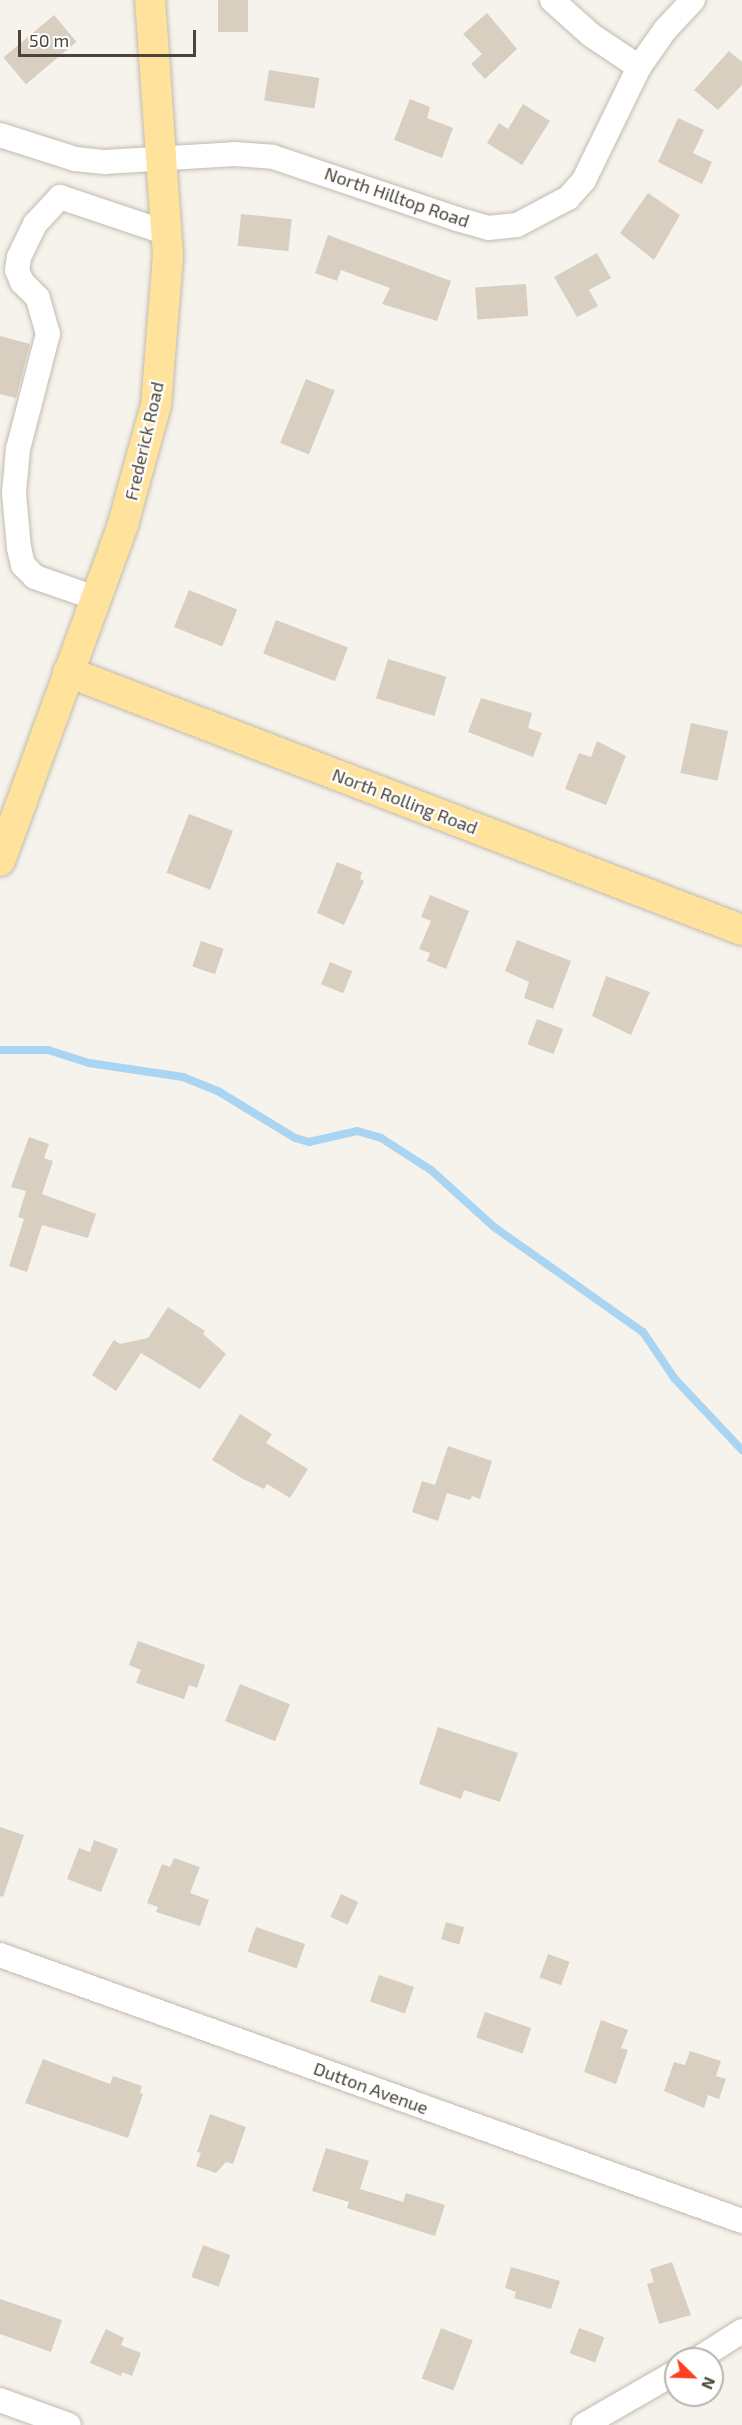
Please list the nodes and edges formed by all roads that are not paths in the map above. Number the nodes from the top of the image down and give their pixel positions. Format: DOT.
graph roads {
  1 [pos="150,0"];
  2 [pos="552,0"];
  3 [pos="693,0"];
  4 [pos="639,67"];
  5 [pos="0,135"];
  6 [pos="163,156"];
  7 [pos="167,233"];
  8 [pos="95,598"];
  9 [pos="68,672"];
  10 [pos="0,861"];
  11 [pos="742,930"];
  12 [pos="0,1955"];
  13 [pos="742,2221"];
  14 [pos="742,2331"];
  15 [pos="717,2347"];
  16 [pos="664,2379"];
  17 [pos="0,2400"];
  18 [pos="69,2425"];
  19 [pos="585,2425"];
  1 -- 6 [label="main road, Frederick Road"];
  2 -- 4 [label="street"];
  3 -- 4 [label="street, North Hilltop Road"];
  4 -- 6 [label="street, North Hilltop Road"];
  5 -- 6 [label="street, North Hilltop Road"];
  6 -- 7 [label="main road, Frederick Road"];
  7 -- 8 [label="main road, Frederick Road"];
  7 -- 8 [label="street"];
  8 -- 9 [label="main road, Frederick Road"];
  9 -- 10 [label="main road, Frederick Road"];
  9 -- 11 [label="main road, North Rolling Road"];
  12 -- 13 [label="street, Dutton Avenue"];
  14 -- 15 [label="street"];
  16 -- 19 [label="street"];
  17 -- 18 [label="street"];
}
